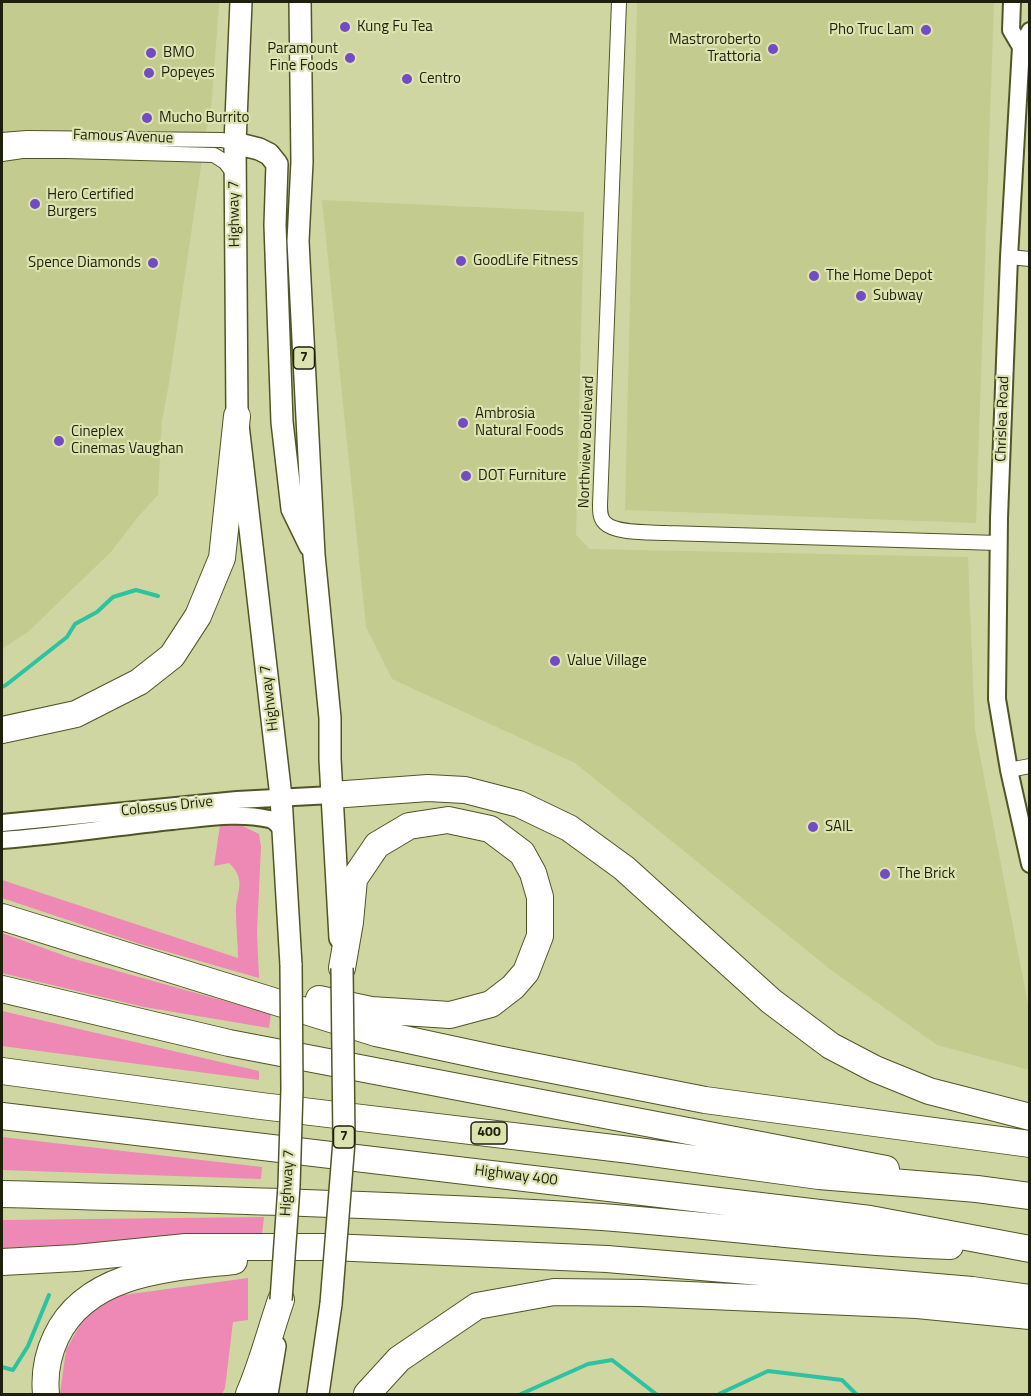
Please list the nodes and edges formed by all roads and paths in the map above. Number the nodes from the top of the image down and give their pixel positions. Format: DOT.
graph roads {
  1 [pos="241,2"];
  2 [pos="300,2"];
  3 [pos="619,2"];
  4 [pos="1012,2"];
  5 [pos="1029,31"];
  6 [pos="1021,47"];
  7 [pos="2,140"];
  8 [pos="235,143"];
  9 [pos="2,154"];
  10 [pos="235,175"];
  11 [pos="1010,257"];
  12 [pos="1029,259"];
  13 [pos="237,416"];
  14 [pos="998,543"];
  15 [pos="314,555"];
  16 [pos="2,730"];
  17 [pos="1029,766"];
  18 [pos="1009,770"];
  19 [pos="332,795"];
  20 [pos="281,797"];
  21 [pos="238,808"];
  22 [pos="206,810"];
  23 [pos="2,823"];
  24 [pos="283,831"];
  25 [pos="2,840"];
  26 [pos="1029,864"];
  27 [pos="2,917"];
  28 [pos="342,968"];
  29 [pos="2,989"];
  30 [pos="230,989"];
  31 [pos="2,1071"];
  32 [pos="2,1116"];
  33 [pos="1029,1117"];
  34 [pos="1029,1144"];
  35 [pos="977,1189"];
  36 [pos="2,1194"];
  37 [pos="1029,1196"];
  38 [pos="330,1247"];
  39 [pos="1029,1249"];
  40 [pos="2,1262"];
  41 [pos="1029,1298"];
  42 [pos="281,1300"];
  43 [pos="1029,1316"];
  44 [pos="46,1395"];
  45 [pos="249,1395"];
  46 [pos="267,1395"];
  47 [pos="318,1395"];
  48 [pos="367,1395"];
  1 -- 8 [label="main road, Highway 7"];
  2 -- 15 [label="main road, 7"];
  3 -- 14 [label="street, Northview Boulevard"];
  4 -- 6 [label="street, Chrislea Road"];
  5 -- 6 [label="street, Chrislea Road"];
  6 -- 11 [label="street, Chrislea Road"];
  7 -- 8 [label="street, Famous Avenue"];
  8 -- 10 [label="main road, Highway 7"];
  8 -- 15 [label="main road"];
  9 -- 10 [label="street, Famous Avenue"];
  10 -- 13 [label="main road, Highway 7"];
  11 -- 12 [label="street"];
  11 -- 14 [label="street, Chrislea Road"];
  13 -- 16 [label="highway"];
  13 -- 20 [label="main road, Highway 7"];
  14 -- 18 [label="street, Chrislea Road"];
  15 -- 19 [label="main road, 7"];
  17 -- 18 [label="street"];
  18 -- 26 [label="street, Chrislea Road"];
  19 -- 20 [label="street, Colossus Drive"];
  19 -- 28 [label="main road, 7"];
  19 -- 33 [label="highway"];
  20 -- 21 [label="street, Colossus Drive"];
  20 -- 24 [label="main road, Highway 7"];
  21 -- 22 [label="street, Colossus Drive"];
  21 -- 24 [label="street, Colossus Drive"];
  22 -- 23 [label="street, Colossus Drive"];
  22 -- 25 [label="street, Colossus Drive"];
  24 -- 42 [label="main road, Highway 7, bridge"];
  27 -- 30 [label="highway"];
  28 -- 30 [label="highway"];
  28 -- 47 [label="main road, 7, bridge"];
  29 -- 35 [label="highway"];
  30 -- 34 [label="highway"];
  31 -- 35 [label="highway, 400"];
  32 -- 39 [label="highway, Highway 400"];
  35 -- 37 [label="highway, 400"];
  36 -- 39 [label="highway"];
  38 -- 40 [label="highway"];
  38 -- 41 [label="highway"];
  38 -- 44 [label="highway"];
  42 -- 45 [label="highway"];
  42 -- 46 [label="main road, Highway 7"];
  43 -- 48 [label="highway"];
}
